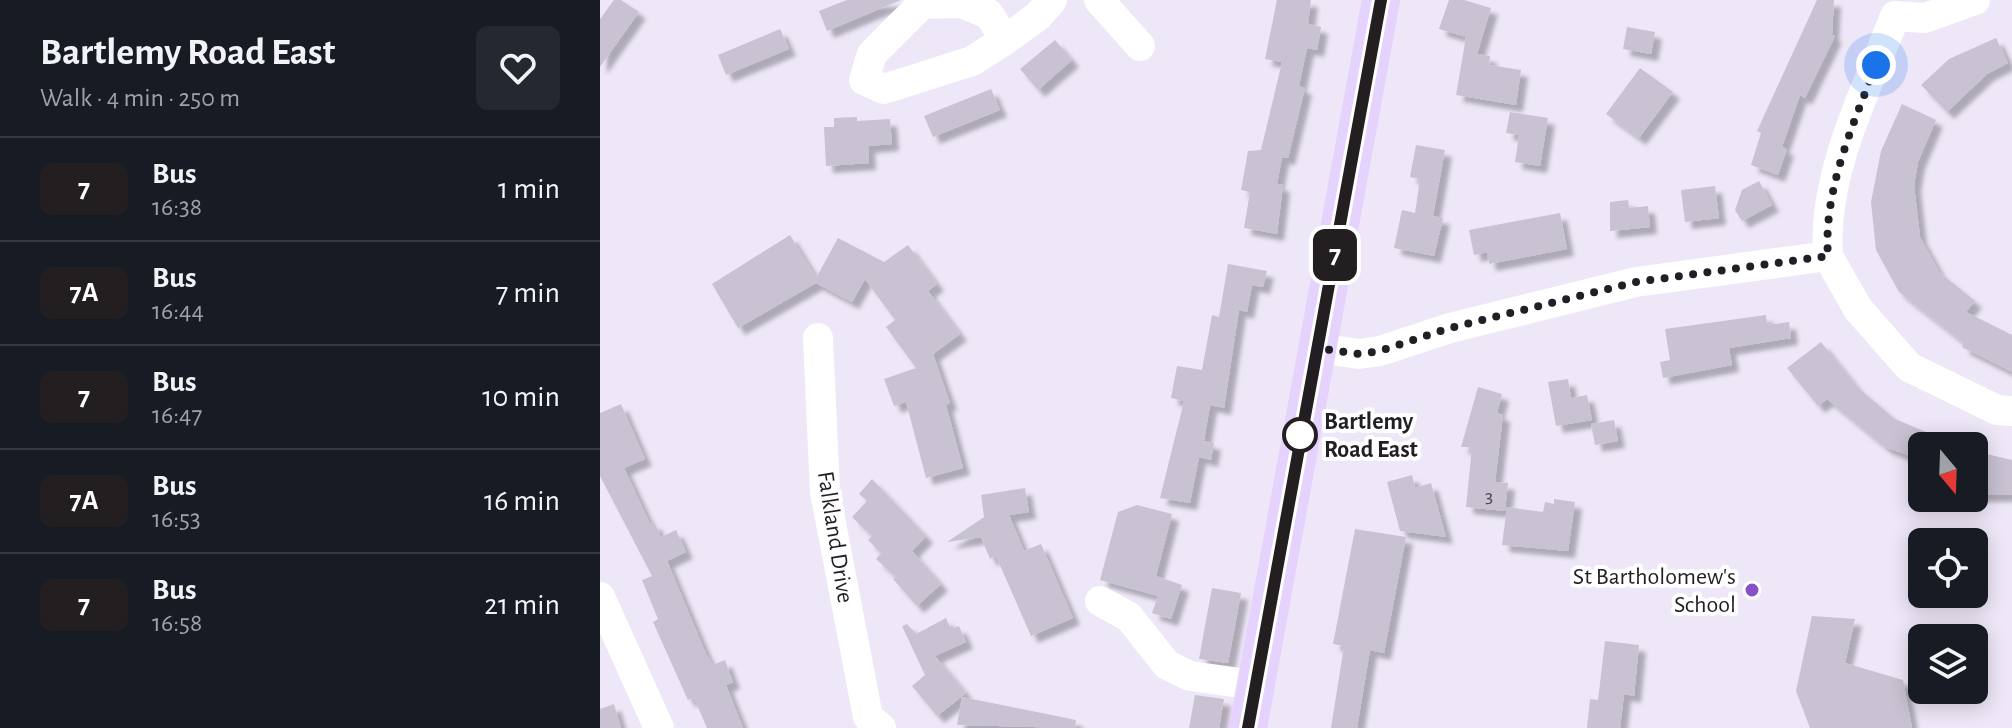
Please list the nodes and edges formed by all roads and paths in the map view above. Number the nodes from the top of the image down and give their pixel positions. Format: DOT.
graph roads {
  1 [pos="1052,0"];
  2 [pos="1099,0"];
  3 [pos="1381,0"];
  4 [pos="1975,0"];
  5 [pos="920,2"];
  6 [pos="1896,8"];
  7 [pos="1005,40"];
  8 [pos="1140,46"];
  9 [pos="1828,256"];
  10 [pos="818,338"];
  11 [pos="1317,348"];
  12 [pos="2012,411"];
  13 [pos="600,597"];
  14 [pos="1100,601"];
  15 [pos="613,661"];
  16 [pos="1255,685"];
  17 [pos="659,728"];
  18 [pos="881,728"];
  19 [pos="1248,728"];
  1 -- 7 [label="street"];
  2 -- 8 [label="street"];
  3 -- 11 [label="main road"];
  4 -- 6 [label="street"];
  5 -- 7 [label="street"];
  5 -- 7 [label="street"];
  6 -- 9 [label="street"];
  9 -- 11 [label="street"];
  9 -- 12 [label="street"];
  10 -- 18 [label="street, Falkland Drive"];
  11 -- 16 [label="main road"];
  13 -- 15 [label="street"];
  14 -- 16 [label="street"];
  15 -- 17 [label="street"];
  16 -- 19 [label="main road"];
}
